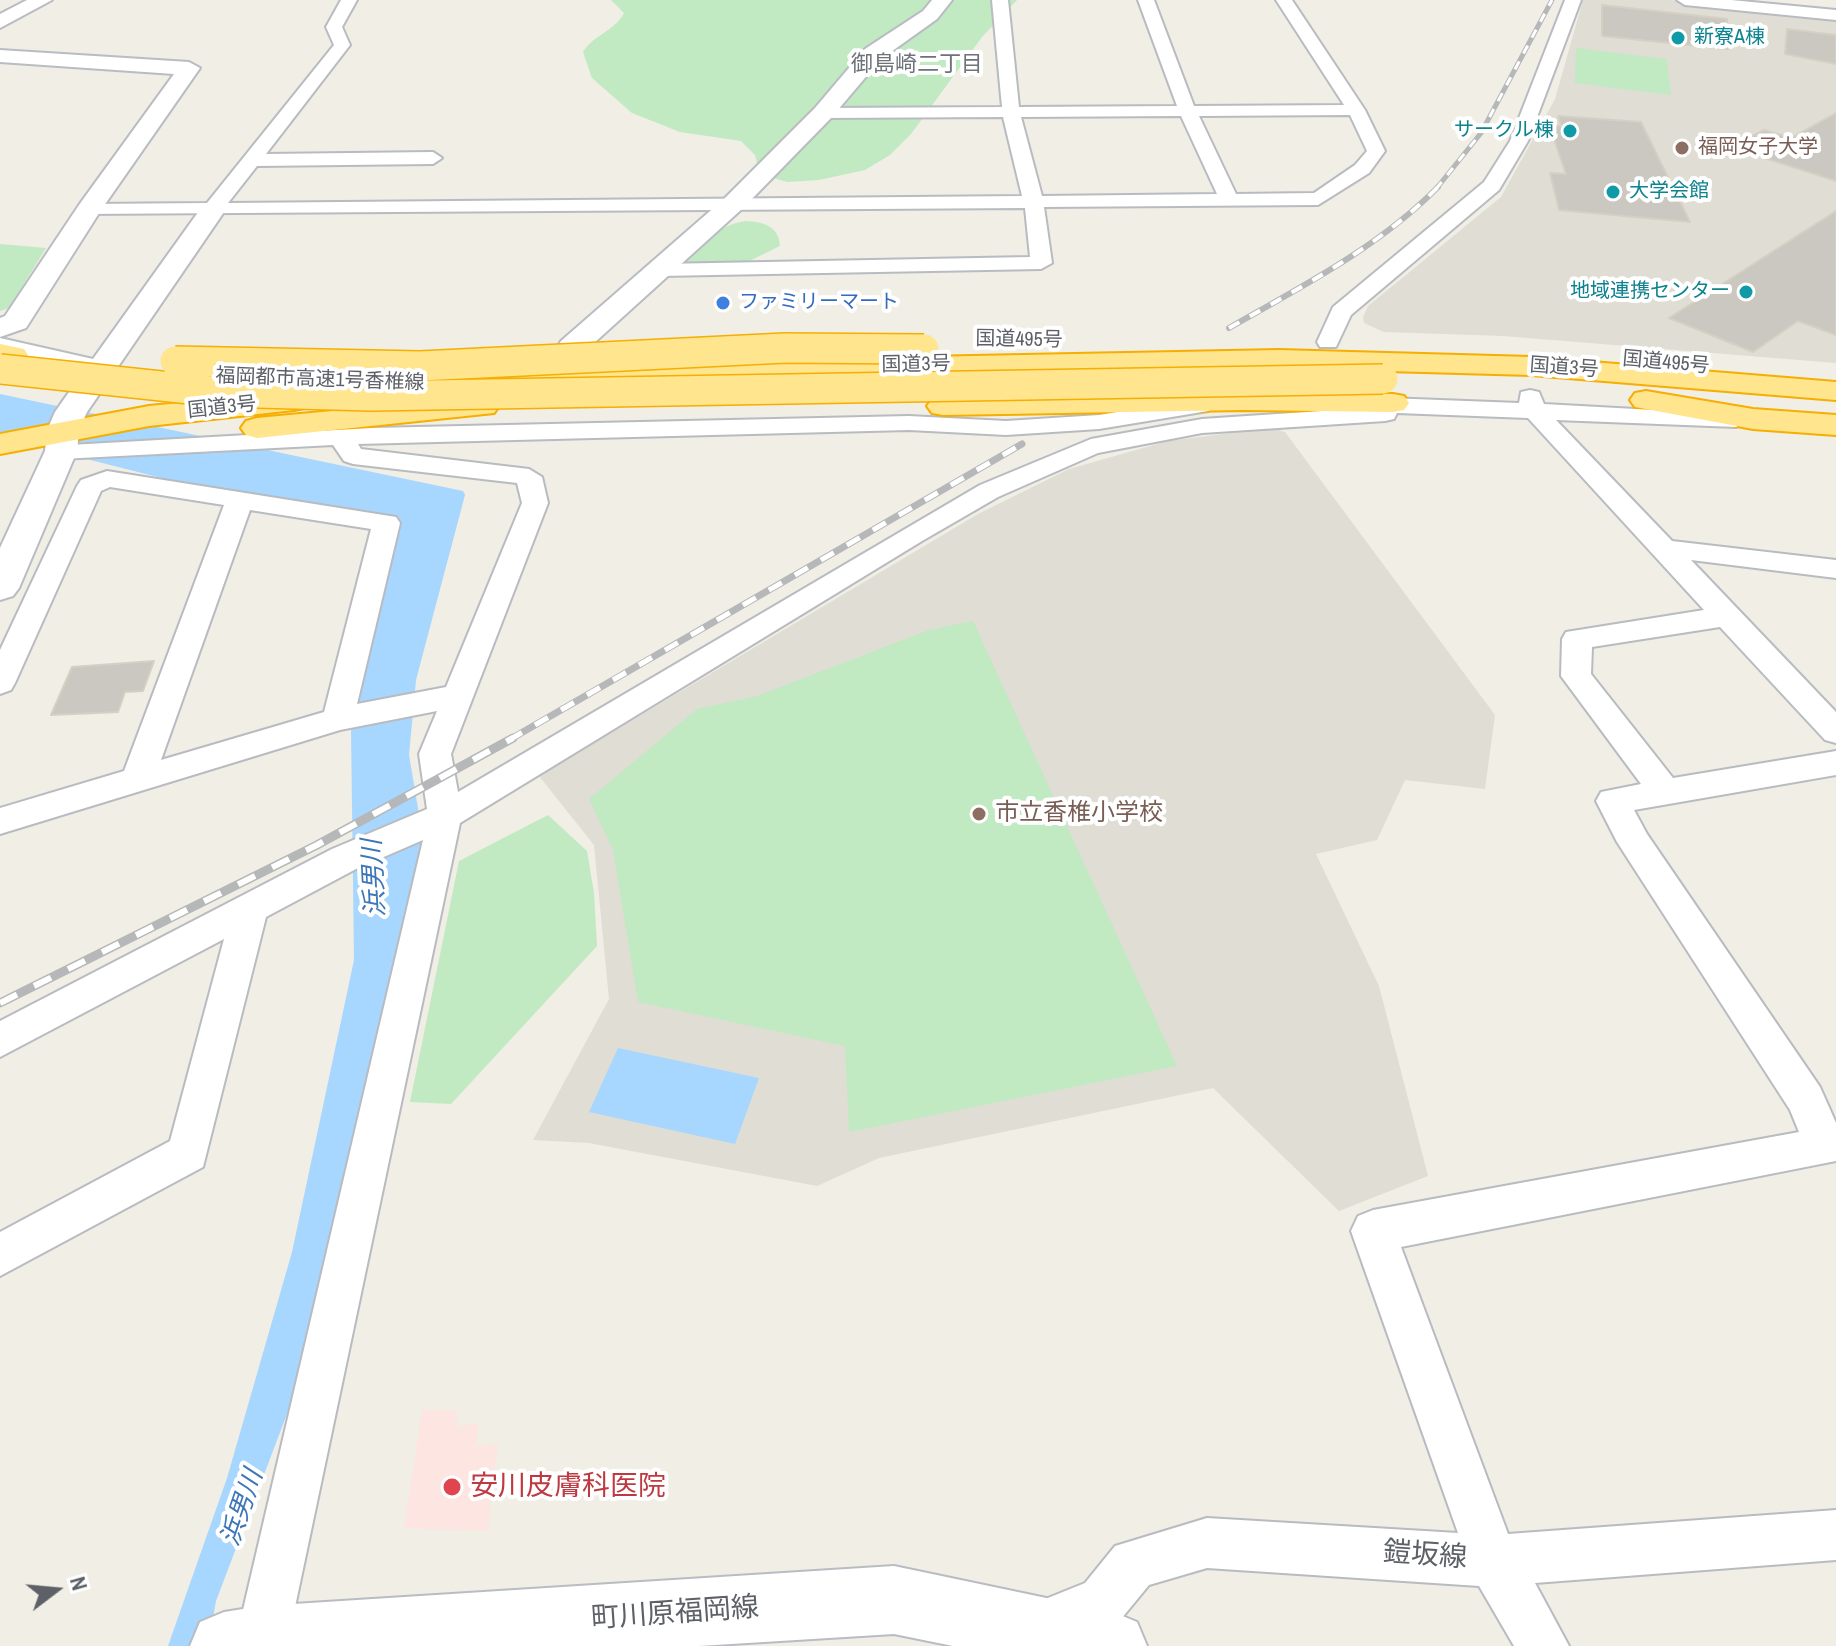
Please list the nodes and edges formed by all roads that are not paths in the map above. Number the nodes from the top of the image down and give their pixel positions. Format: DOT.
graph roads {
  1 [pos="42,0"];
  2 [pos="349,0"];
  3 [pos="942,0"];
  4 [pos="1000,0"];
  5 [pos="1146,0"];
  6 [pos="1284,0"];
  7 [pos="1573,0"];
  8 [pos="1685,0"];
  9 [pos="1836,15"];
  10 [pos="0,22"];
  11 [pos="0,56"];
  12 [pos="1356,110"];
  13 [pos="1188,112"];
  14 [pos="823,113"];
  15 [pos="1011,113"];
  16 [pos="433,158"];
  17 [pos="251,160"];
  18 [pos="1229,199"];
  19 [pos="734,203"];
  20 [pos="1034,203"];
  21 [pos="213,209"];
  22 [pos="88,210"];
  23 [pos="660,270"];
  24 [pos="1328,342"];
  25 [pos="572,347"];
  26 [pos="3,350"];
  27 [pos="1275,352"];
  28 [pos="99,370"];
  29 [pos="1836,376"];
  30 [pos="0,385"];
  31 [pos="639,388"];
  32 [pos="1600,391"];
  33 [pos="1836,391"];
  34 [pos="1397,393"];
  35 [pos="1535,406"];
  36 [pos="1836,409"];
  37 [pos="140,414"];
  38 [pos="1836,425"];
  39 [pos="65,431"];
  40 [pos="338,438"];
  41 [pos="208,439"];
  42 [pos="4,450"];
  43 [pos="239,502"];
  44 [pos="1666,549"];
  45 [pos="1836,569"];
  46 [pos="0,588"];
  47 [pos="1728,616"];
  48 [pos="0,683"];
  49 [pos="456,696"];
  50 [pos="338,719"];
  51 [pos="1836,732"];
  52 [pos="1836,763"];
  53 [pos="138,778"];
  54 [pos="1665,792"];
  55 [pos="445,816"];
  56 [pos="0,821"];
  57 [pos="251,906"];
  58 [pos="0,1040"];
  59 [pos="1821,1096"];
  60 [pos="0,1255"];
  61 [pos="1836,1535"];
  62 [pos="1493,1561"];
  63 [pos="1040,1628"];
  64 [pos="240,1644"];
  65 [pos="1113,1646"];
  66 [pos="1543,1646"];
  1 -- 10 [label="street"];
  2 -- 17 [label="street"];
  3 -- 14 [label="street"];
  4 -- 15 [label="street"];
  5 -- 13 [label="street"];
  6 -- 12 [label="street"];
  7 -- 24 [label="street"];
  8 -- 9 [label="street"];
  11 -- 22 [label="street"];
  12 -- 13 [label="street"];
  12 -- 18 [label="street"];
  13 -- 15 [label="street"];
  13 -- 18 [label="street"];
  14 -- 15 [label="street"];
  14 -- 19 [label="street"];
  15 -- 20 [label="street"];
  16 -- 17 [label="street"];
  17 -- 21 [label="street"];
  18 -- 20 [label="street"];
  19 -- 20 [label="street"];
  19 -- 21 [label="street"];
  19 -- 23 [label="street"];
  20 -- 23 [label="street"];
  21 -- 22 [label="street"];
  21 -- 28 [label="street"];
  22 -- 26 [label="street"];
  23 -- 25 [label="street"];
  24 -- 27 [label="highway, 国道495号"];
  24 -- 29 [label="highway, 国道495号"];
  25 -- 27 [label="highway, 国道495号"];
  25 -- 37 [label="highway, 国道495号"];
  26 -- 27 [label="highway, bridge"];
  26 -- 28 [label="street"];
  26 -- 31 [label="highway, 福岡都市高速1号香椎線, bridge"];
  27 -- 33 [label="highway, 国道3号"];
  27 -- 37 [label="highway, 国道3号"];
  28 -- 39 [label="street"];
  30 -- 34 [label="highway"];
  31 -- 33 [label="highway"];
  31 -- 36 [label="highway, bridge"];
  32 -- 35 [label="highway, 国道3号"];
  32 -- 36 [label="highway, 国道3号"];
  32 -- 38 [label="highway, 国道495号"];
  34 -- 35 [label="highway, 国道3号"];
  34 -- 40 [label="street"];
  34 -- 41 [label="highway, 国道3号"];
  35 -- 38 [label="street"];
  35 -- 44 [label="street"];
  35 -- 55 [label="street"];
  37 -- 39 [label="highway, 国道3号"];
  39 -- 41 [label="highway, 国道3号"];
  39 -- 42 [label="highway, 国道3号"];
  39 -- 46 [label="street"];
  40 -- 41 [label="street"];
  40 -- 49 [label="street"];
  43 -- 48 [label="street"];
  43 -- 50 [label="street"];
  43 -- 53 [label="street"];
  44 -- 45 [label="street"];
  44 -- 47 [label="street"];
  47 -- 51 [label="street"];
  47 -- 54 [label="street"];
  49 -- 50 [label="street"];
  49 -- 55 [label="street"];
  50 -- 53 [label="street"];
  52 -- 54 [label="street"];
  53 -- 56 [label="street"];
  54 -- 59 [label="street"];
  55 -- 57 [label="street"];
  55 -- 64 [label="street"];
  57 -- 58 [label="street"];
  57 -- 60 [label="street"];
  59 -- 62 [label="street"];
  61 -- 62 [label="street, 鎧坂線"];
  62 -- 63 [label="street, 鎧坂線"];
  62 -- 66 [label="street"];
  63 -- 64 [label="street, 町川原福岡線"];
  63 -- 65 [label="street, 町川原福岡線"];
}
